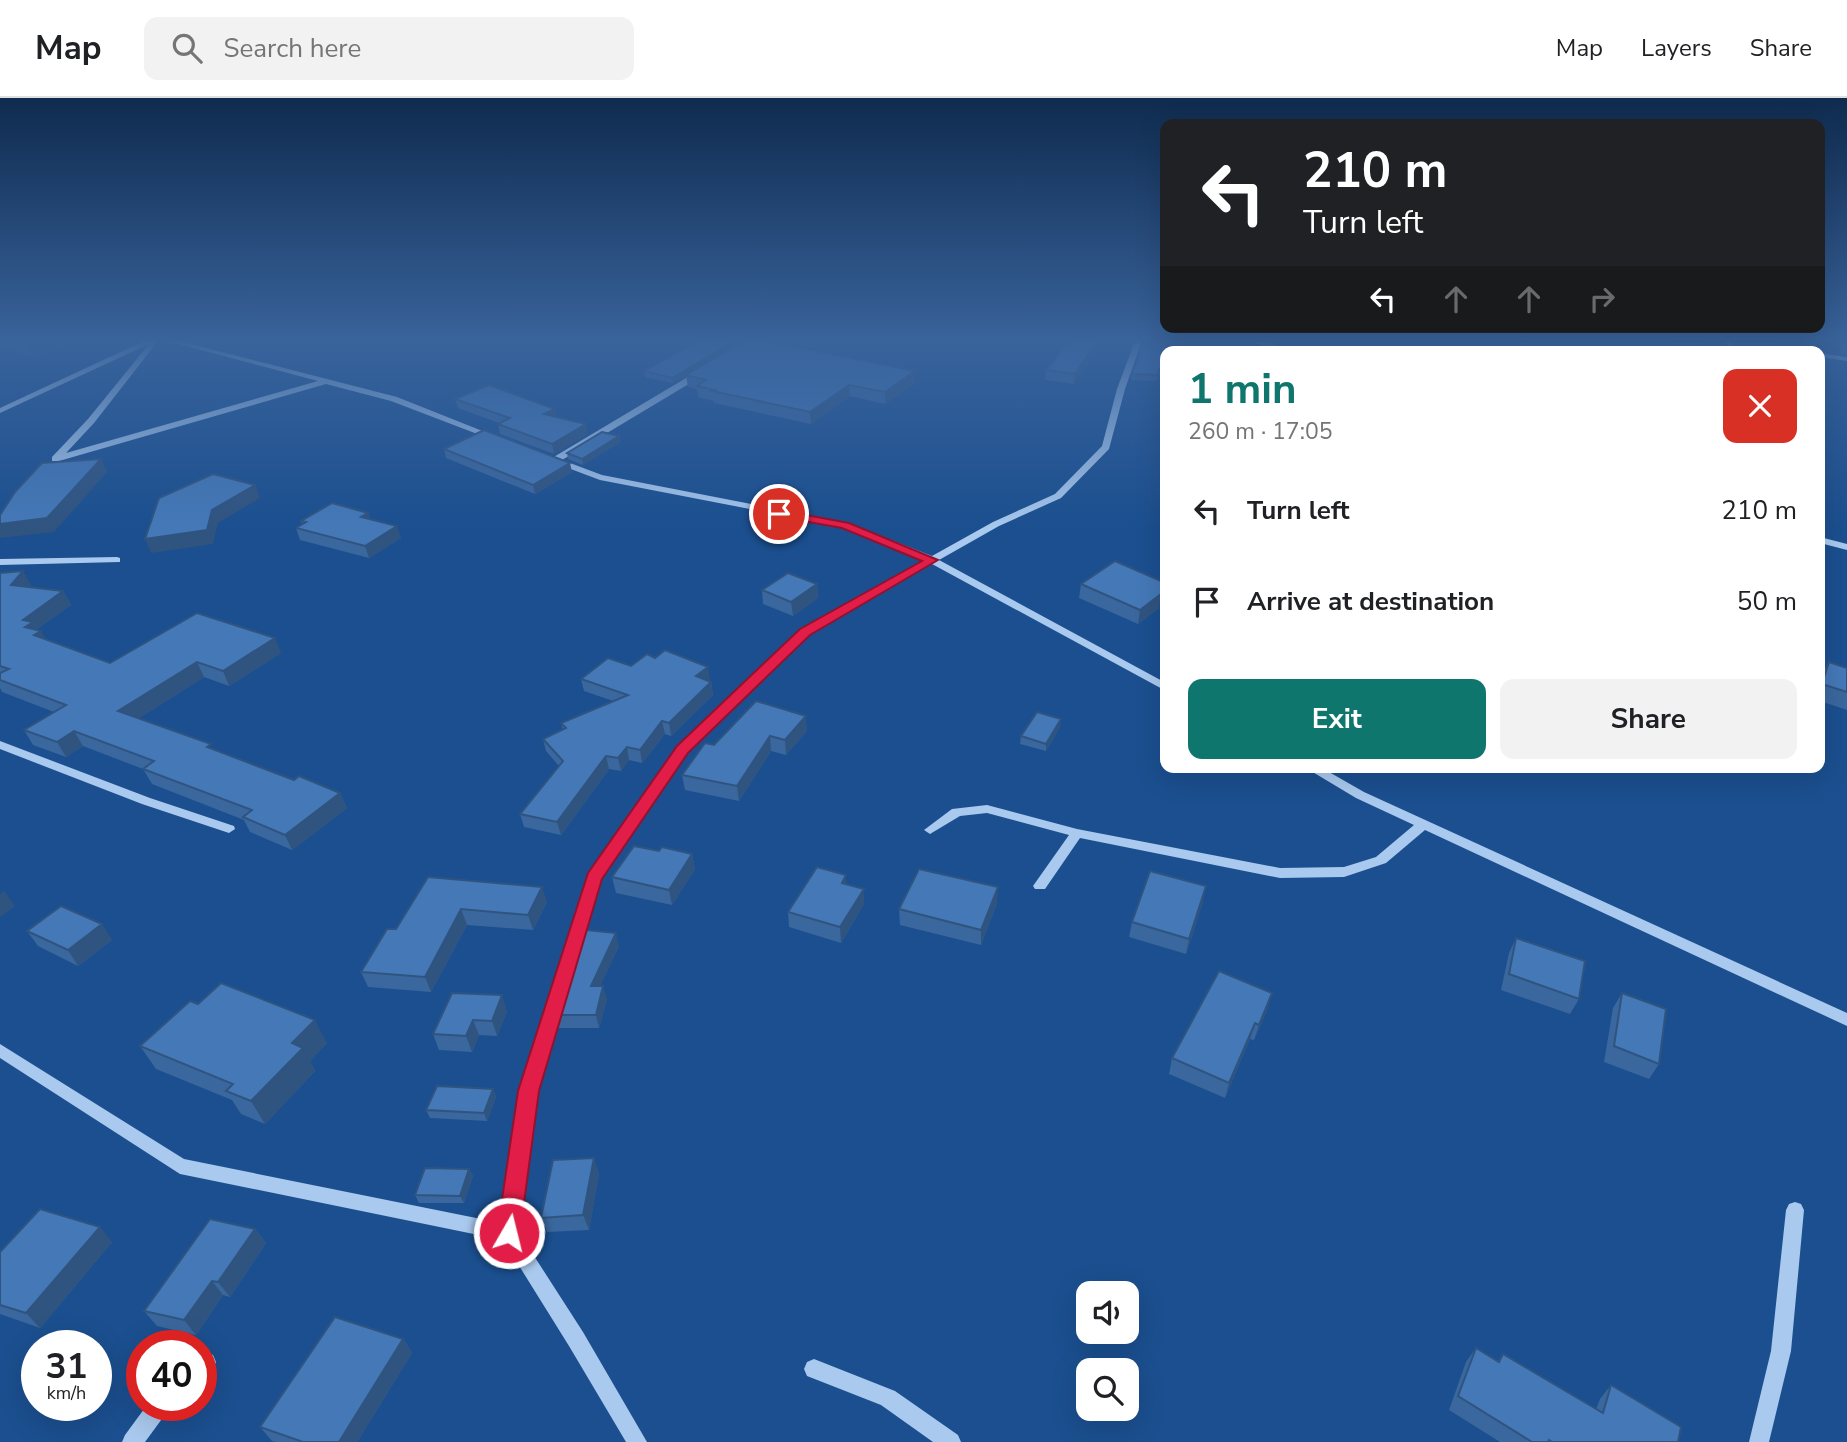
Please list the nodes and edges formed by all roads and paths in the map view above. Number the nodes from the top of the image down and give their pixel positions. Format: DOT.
graph roads {
  1 [pos="103,404"];
  2 [pos="250,404"];
  3 [pos="406,404"];
  4 [pos="650,404"];
  5 [pos="1117,404"];
  6 [pos="505,441"];
  7 [pos="542,455"];
  8 [pos="55,459"];
  9 [pos="555,460"];
  10 [pos="47,468"];
  11 [pos="1825,541"];
  12 [pos="1847,547"];
  13 [pos="117,560"];
  14 [pos="932,560"];
  15 [pos="0,562"];
  16 [pos="1160,685"];
  17 [pos="0,745"];
  18 [pos="1322,773"];
  19 [pos="1424,824"];
  20 [pos="229,830"];
  21 [pos="930,830"];
  22 [pos="1077,833"];
  23 [pos="1040,886"];
  24 [pos="1847,1020"];
  25 [pos="0,1050"];
  26 [pos="1795,1210"];
  27 [pos="509,1233"];
  28 [pos="814,1369"];
  29 [pos="148,1421"];
  30 [pos="132,1442"];
  31 [pos="637,1442"];
  32 [pos="951,1442"];
  33 [pos="1759,1442"];
  1 -- 8 [label="street"];
  2 -- 8 [label="street"];
  3 -- 6 [label="street"];
  4 -- 9 [label="street"];
  5 -- 14 [label="street"];
  7 -- 9 [label="street"];
  8 -- 10 [label="street"];
  9 -- 14 [label="street"];
  11 -- 12 [label="street"];
  13 -- 15 [label="street"];
  14 -- 16 [label="street"];
  14 -- 27 [label="street"];
  17 -- 20 [label="street"];
  18 -- 19 [label="street"];
  19 -- 22 [label="street"];
  19 -- 24 [label="street"];
  21 -- 22 [label="street"];
  22 -- 23 [label="street"];
  25 -- 27 [label="street"];
  26 -- 33 [label="street"];
  27 -- 31 [label="street"];
  28 -- 32 [label="street"];
  29 -- 30 [label="street"];
}
